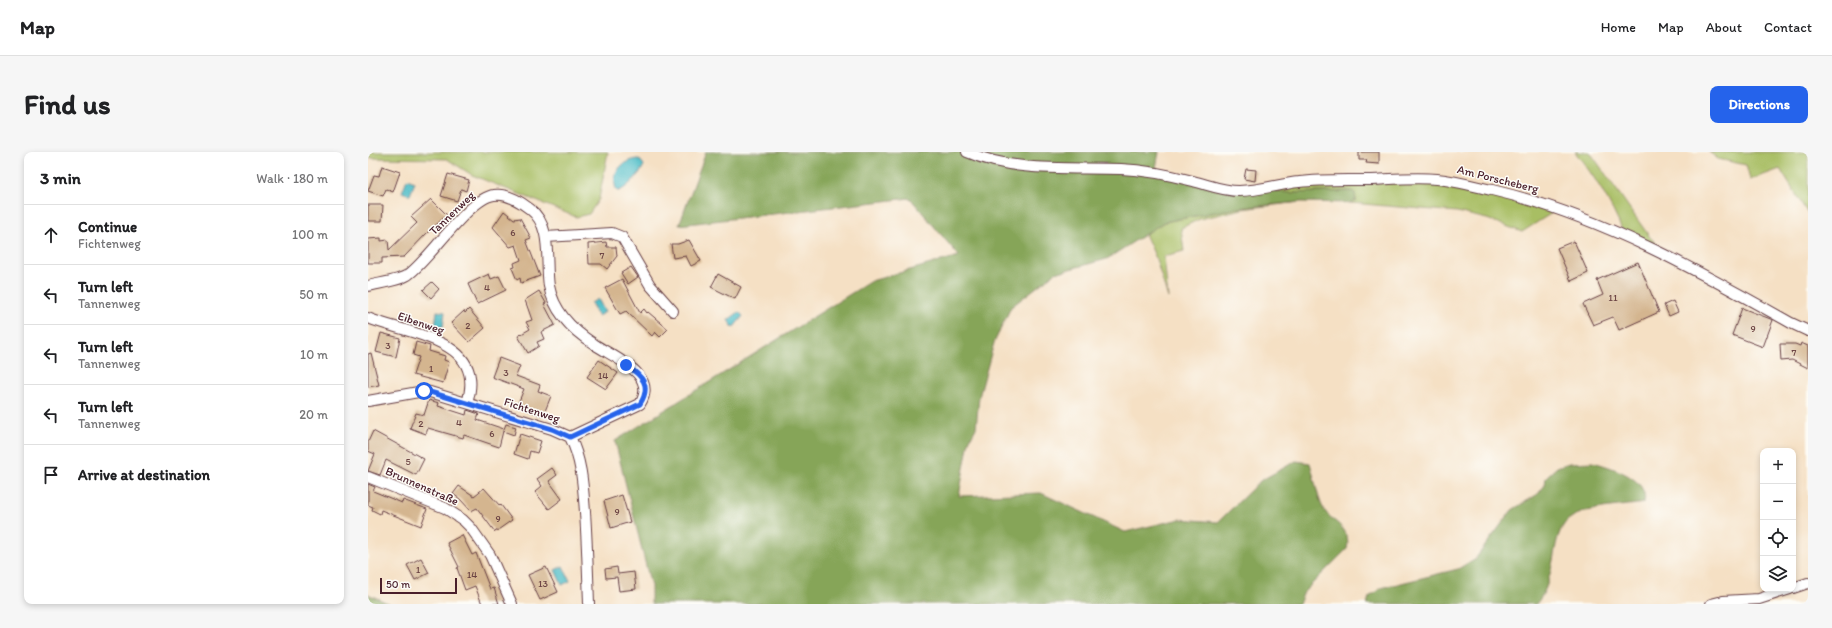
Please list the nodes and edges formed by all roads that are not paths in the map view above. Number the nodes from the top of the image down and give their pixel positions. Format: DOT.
graph roads {
  1 [pos="967,152"];
  2 [pos="546,237"];
  3 [pos="368,286"];
  4 [pos="673,311"];
  5 [pos="368,318"];
  6 [pos="1808,331"];
  7 [pos="368,401"];
  8 [pos="467,403"];
  9 [pos="570,437"];
  10 [pos="368,477"];
  11 [pos="1808,583"];
  12 [pos="1796,588"];
  13 [pos="1783,592"];
  14 [pos="512,604"];
  15 [pos="589,604"];
  16 [pos="1711,604"];
  1 -- 6 [label="street, Am Porscheberg"];
  2 -- 3 [label="street, Tannenweg"];
  2 -- 4 [label="street"];
  2 -- 9 [label="street, Tannenweg"];
  5 -- 8 [label="street, Eibenweg"];
  7 -- 8 [label="street, Fichtenweg"];
  8 -- 9 [label="street, Fichtenweg"];
  9 -- 15 [label="street, Fichtenweg"];
  10 -- 14 [label="street, Brunnenstraße"];
  11 -- 12 [label="street"];
  13 -- 16 [label="street"];
}
